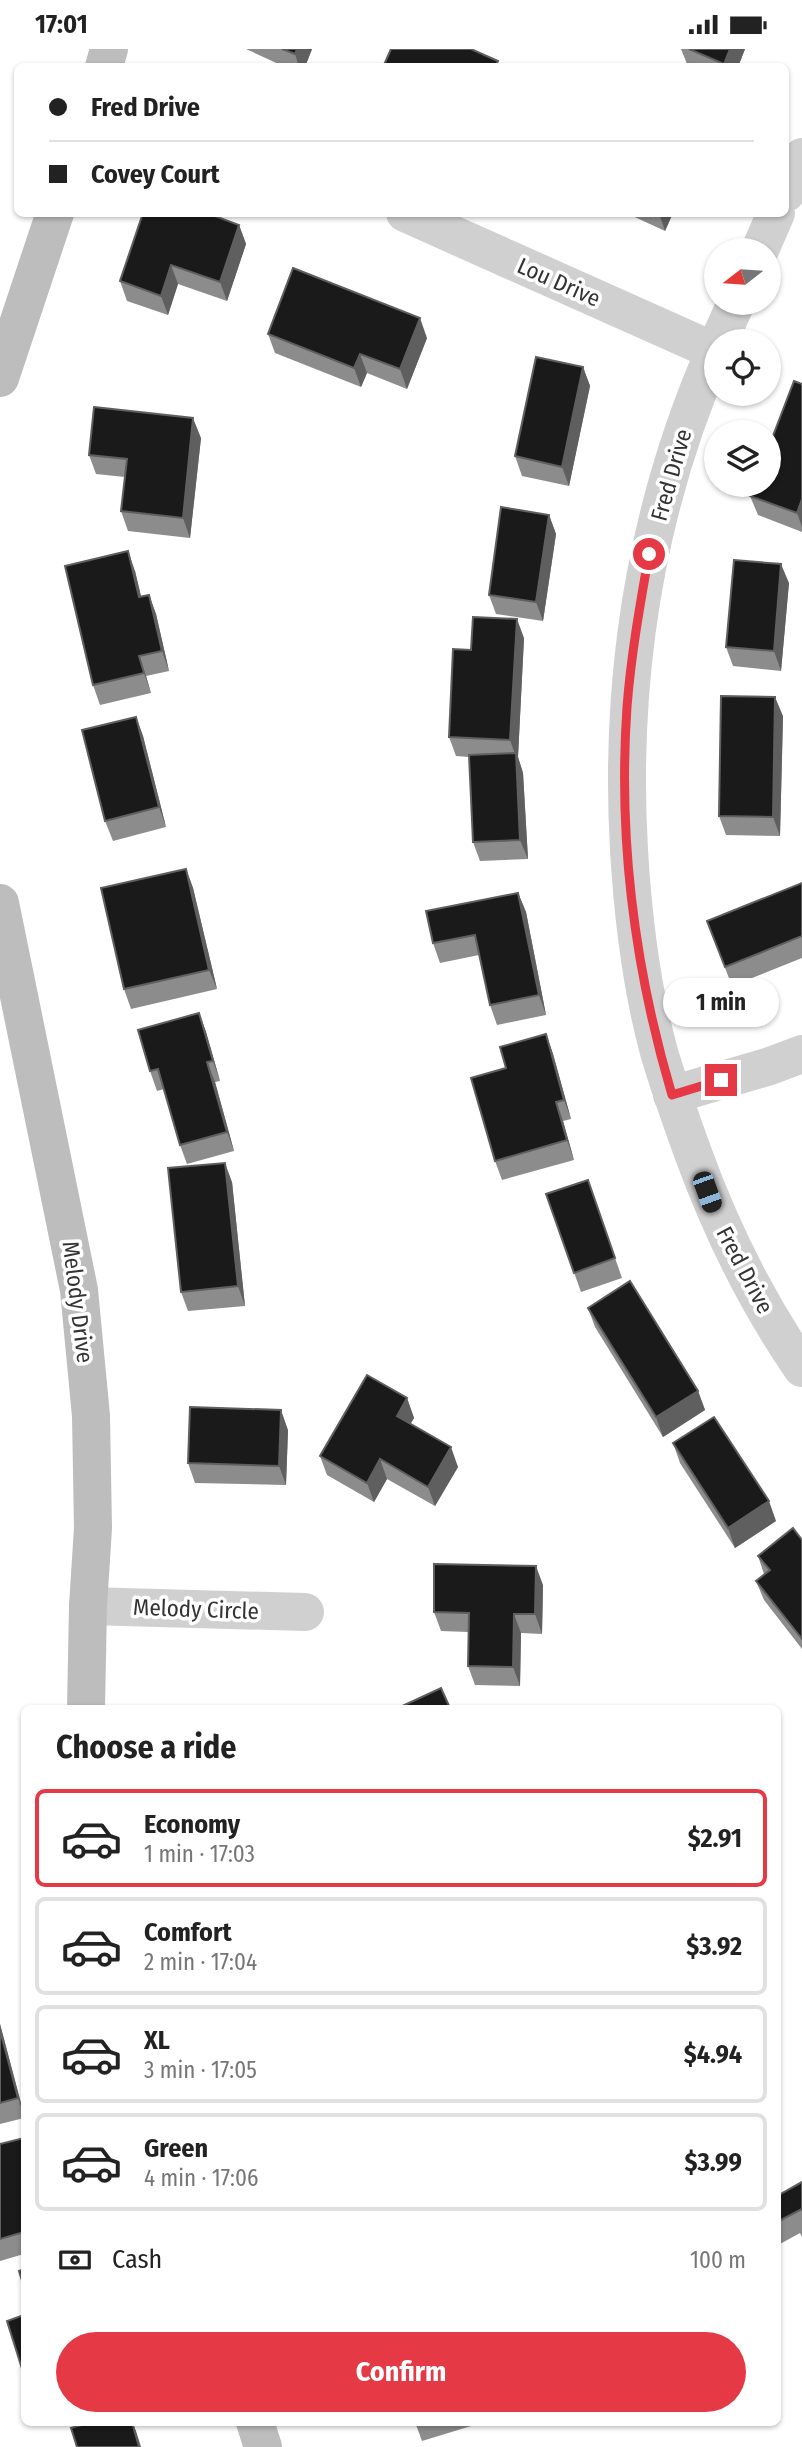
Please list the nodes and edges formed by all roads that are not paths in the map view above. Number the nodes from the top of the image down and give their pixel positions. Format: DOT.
graph roads {
  1 [pos="802,157"];
  2 [pos="789,186"];
  3 [pos="54,217"];
  4 [pos="414,217"];
  5 [pos="774,217"];
  6 [pos="765,238"];
  7 [pos="704,342"];
  8 [pos="704,376"];
  9 [pos="0,378"];
  10 [pos="0,903"];
  11 [pos="802,1054"];
  12 [pos="672,1095"];
  13 [pos="802,1368"];
  14 [pos="88,1606"];
  15 [pos="305,1612"];
  16 [pos="86,1705"];
  17 [pos="256,2426"];
  18 [pos="262,2447"];
  1 -- 2 [label="street"];
  3 -- 9 [label="street"];
  4 -- 7 [label="street, Lou Drive"];
  5 -- 6 [label="street"];
  8 -- 12 [label="street, Fred Drive"];
  10 -- 14 [label="street, Melody Drive"];
  11 -- 12 [label="street"];
  12 -- 13 [label="street, Fred Drive"];
  14 -- 15 [label="street, Melody Circle"];
  14 -- 16 [label="street, Melody Drive"];
  17 -- 18 [label="street"];
}
